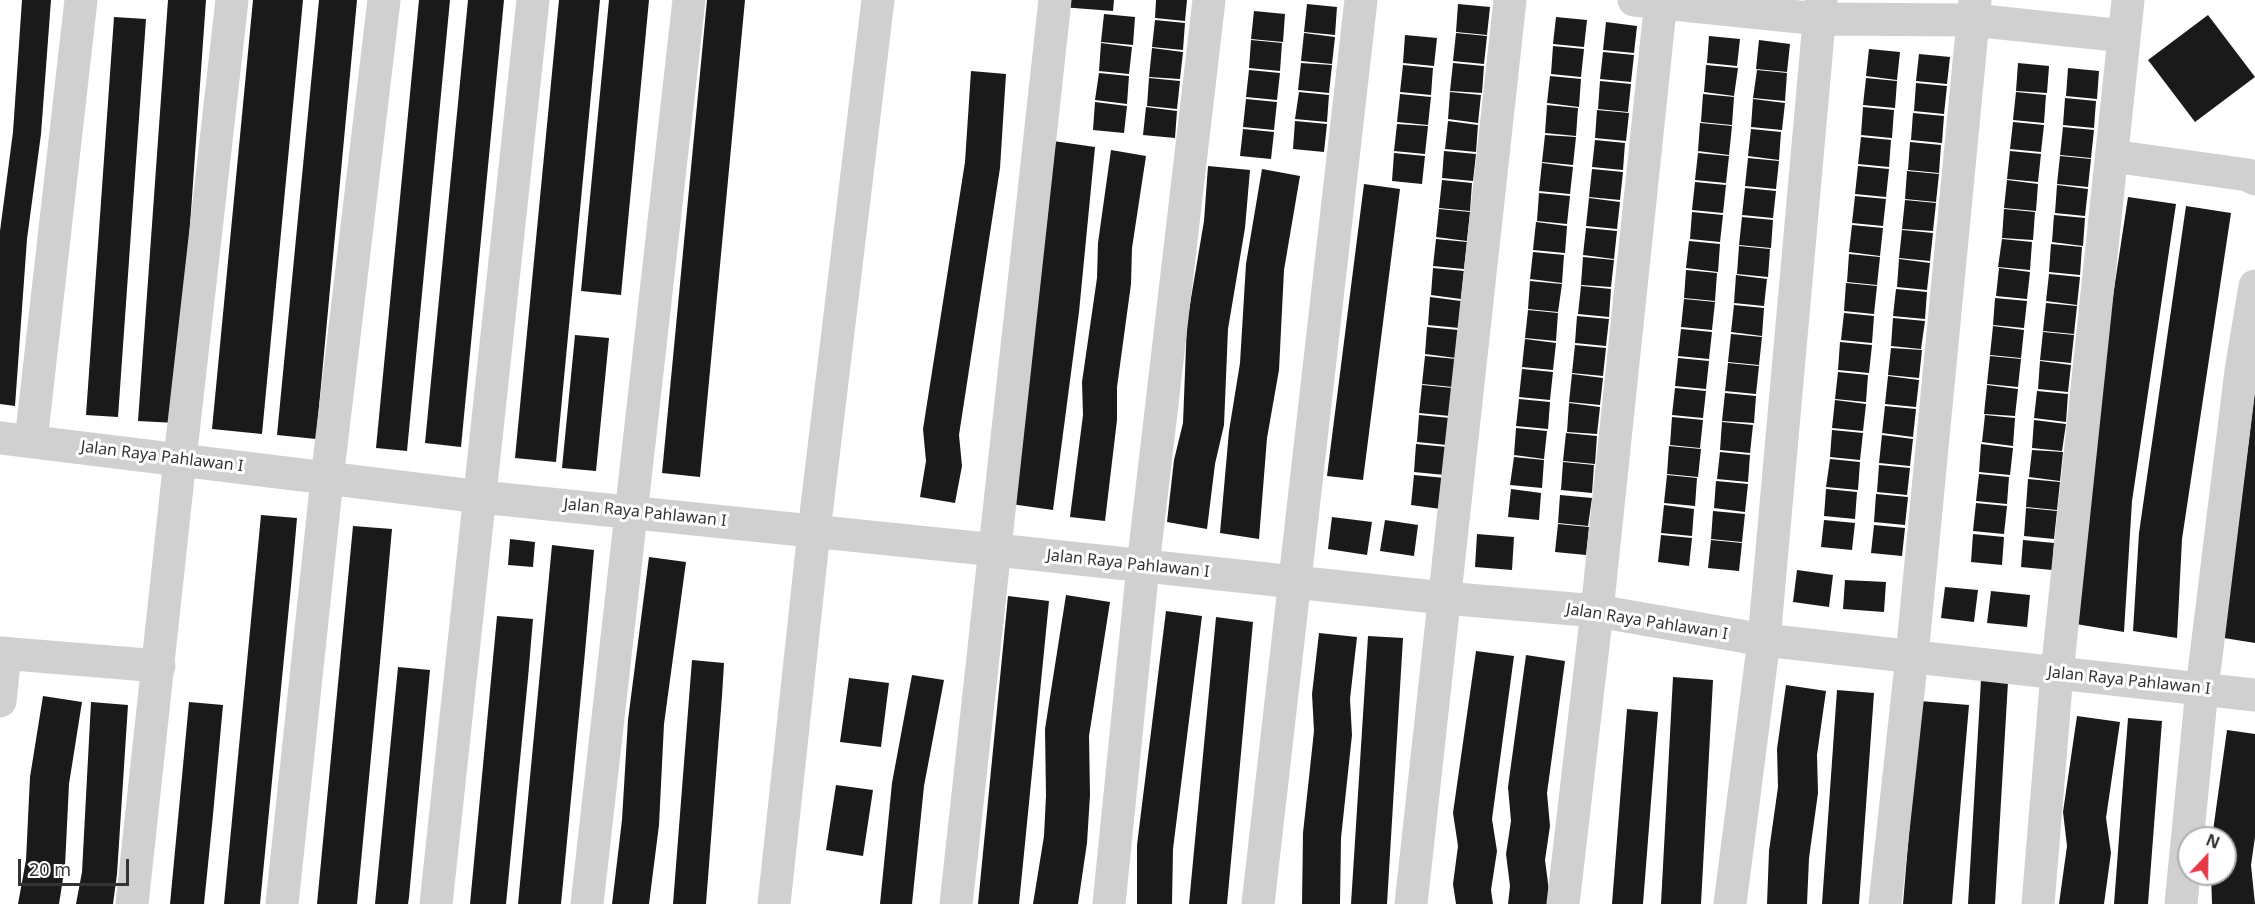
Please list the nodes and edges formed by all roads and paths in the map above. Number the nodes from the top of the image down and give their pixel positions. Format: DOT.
graph roads {
  1 [pos="81,0"];
  2 [pos="232,0"];
  3 [pos="384,0"];
  4 [pos="533,0"];
  5 [pos="689,0"];
  6 [pos="878,0"];
  7 [pos="1055,0"];
  8 [pos="1209,0"];
  9 [pos="1361,0"];
  10 [pos="1510,0"];
  11 [pos="2128,0"];
  12 [pos="1652,1"];
  13 [pos="1820,10"];
  14 [pos="1974,10"];
  15 [pos="2124,36"];
  16 [pos="2112,156"];
  17 [pos="2255,179"];
  18 [pos="2255,285"];
  19 [pos="2248,372"];
  20 [pos="15,439"];
  21 [pos="180,459"];
  22 [pos="327,480"];
  23 [pos="481,497"];
  24 [pos="632,512"];
  25 [pos="814,531"];
  26 [pos="996,550"];
  27 [pos="1143,566"];
  28 [pos="1295,582"];
  29 [pos="1444,598"];
  30 [pos="1597,611"];
  31 [pos="1764,640"];
  32 [pos="3,653"];
  33 [pos="1912,656"];
  34 [pos="159,666"];
  35 [pos="2058,673"];
  36 [pos="2202,689"];
  37 [pos="2255,695"];
  38 [pos="0,701"];
  39 [pos="132,904"];
  40 [pos="282,904"];
  41 [pos="436,904"];
  42 [pos="587,904"];
  43 [pos="774,904"];
  44 [pos="956,904"];
  45 [pos="1108,904"];
  46 [pos="1258,904"];
  47 [pos="1411,904"];
  48 [pos="1563,904"];
  49 [pos="1730,904"];
  50 [pos="1885,904"];
  51 [pos="2038,904"];
  52 [pos="2181,904"];
  1 -- 20 [label="street"];
  2 -- 21 [label="street"];
  3 -- 22 [label="street"];
  4 -- 23 [label="street"];
  5 -- 24 [label="street"];
  6 -- 25 [label="street"];
  7 -- 26 [label="street"];
  8 -- 27 [label="street"];
  9 -- 28 [label="street"];
  10 -- 29 [label="street"];
  11 -- 15 [label="street"];
  12 -- 13 [label="street"];
  12 -- 30 [label="street"];
  13 -- 14 [label="street"];
  13 -- 31 [label="street"];
  14 -- 15 [label="street"];
  14 -- 33 [label="street"];
  15 -- 16 [label="street"];
  16 -- 17 [label="street"];
  16 -- 35 [label="street"];
  18 -- 19 [label="street"];
  19 -- 36 [label="street"];
  20 -- 21 [label="street, Jalan Raya Pahlawan I"];
  21 -- 22 [label="street, Jalan Raya Pahlawan I"];
  21 -- 34 [label="street"];
  22 -- 23 [label="street, Jalan Raya Pahlawan I"];
  22 -- 40 [label="street"];
  23 -- 24 [label="street, Jalan Raya Pahlawan I"];
  23 -- 41 [label="street"];
  24 -- 25 [label="street, Jalan Raya Pahlawan I"];
  24 -- 42 [label="street"];
  25 -- 26 [label="street, Jalan Raya Pahlawan I"];
  25 -- 43 [label="street"];
  26 -- 27 [label="street, Jalan Raya Pahlawan I"];
  26 -- 44 [label="street"];
  27 -- 28 [label="street, Jalan Raya Pahlawan I"];
  27 -- 45 [label="street"];
  28 -- 29 [label="street, Jalan Raya Pahlawan I"];
  28 -- 46 [label="street"];
  29 -- 30 [label="street, Jalan Raya Pahlawan I"];
  29 -- 47 [label="street"];
  30 -- 31 [label="street, Jalan Raya Pahlawan I"];
  30 -- 48 [label="street"];
  31 -- 33 [label="street, Jalan Raya Pahlawan I"];
  31 -- 49 [label="street"];
  32 -- 34 [label="street"];
  32 -- 38 [label="street"];
  33 -- 35 [label="street, Jalan Raya Pahlawan I"];
  33 -- 50 [label="street"];
  34 -- 39 [label="street"];
  35 -- 36 [label="street, Jalan Raya Pahlawan I"];
  35 -- 51 [label="street"];
  36 -- 37 [label="street, Jalan Raya Pahlawan I"];
  36 -- 52 [label="street"];
}
